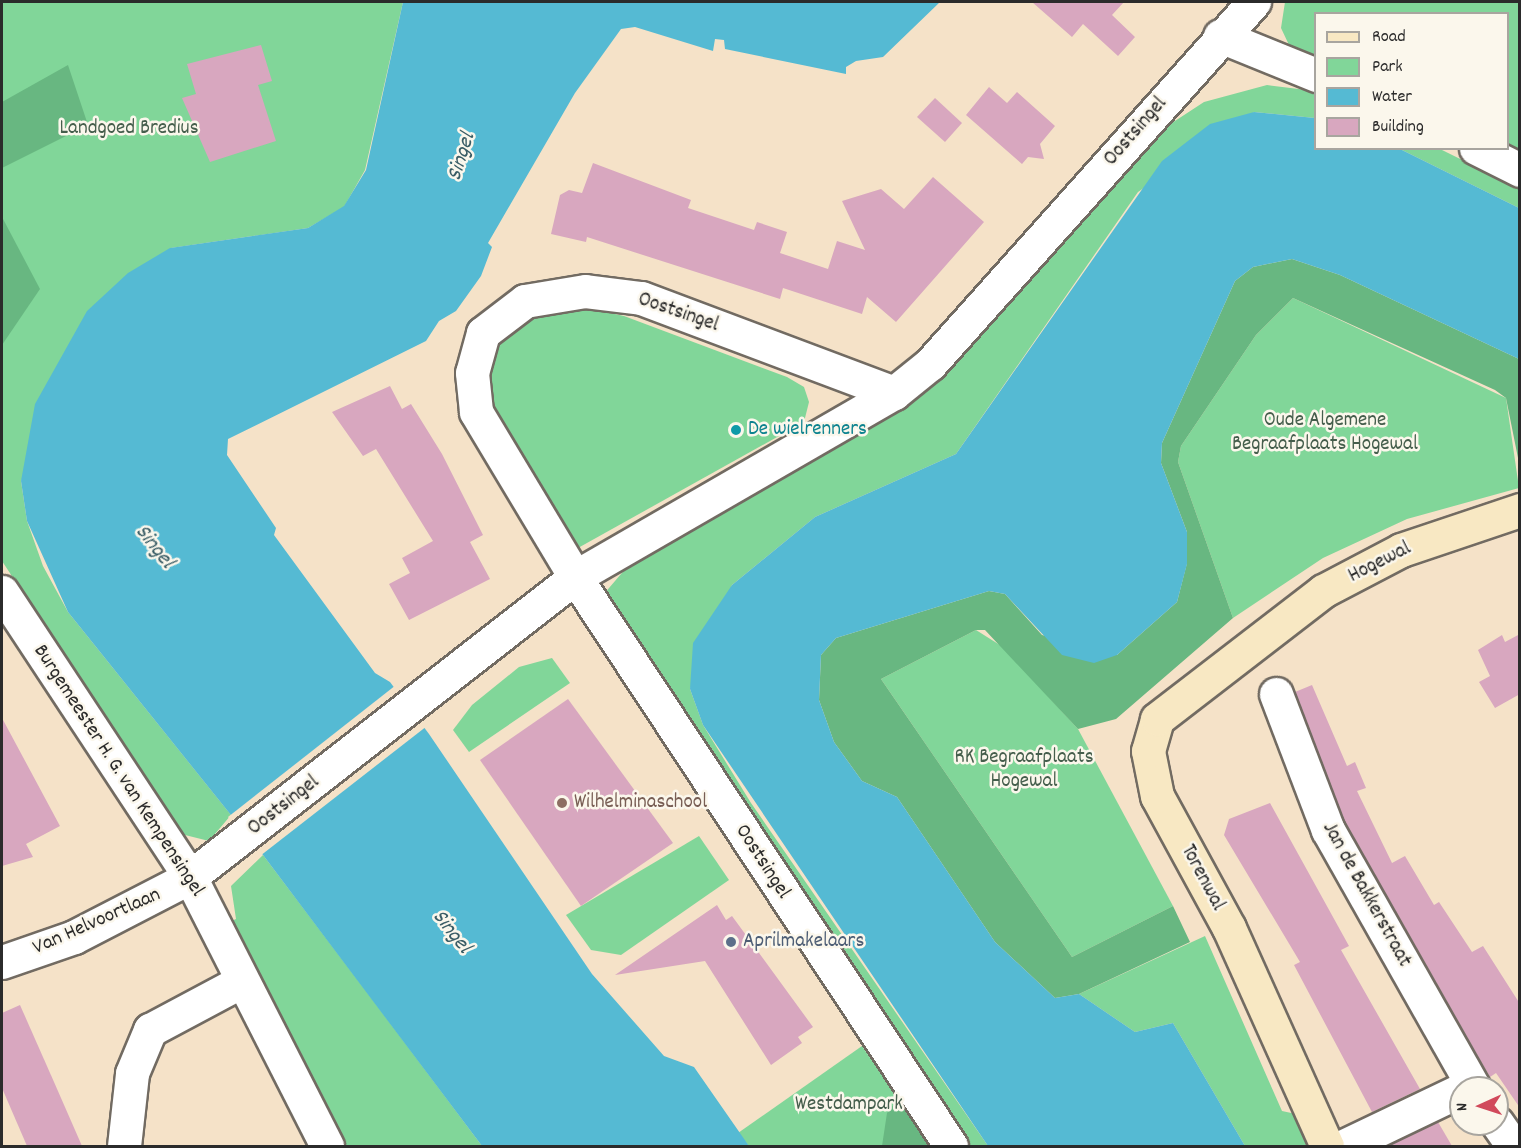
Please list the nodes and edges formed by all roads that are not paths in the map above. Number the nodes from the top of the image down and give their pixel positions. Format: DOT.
graph roads {
  1 [pos="1254,2"];
  2 [pos="1220,36"];
  3 [pos="1314,74"];
  4 [pos="1480,150"];
  5 [pos="1520,170"];
  6 [pos="894,393"];
  7 [pos="1520,510"];
  8 [pos="575,577"];
  9 [pos="2,592"];
  10 [pos="1255,642"];
  11 [pos="1276,694"];
  12 [pos="190,877"];
  13 [pos="2,962"];
  14 [pos="240,982"];
  15 [pos="1461,1076"];
  16 [pos="1449,1097"];
  17 [pos="124,1146"];
  18 [pos="327,1146"];
  19 [pos="951,1146"];
  20 [pos="1327,1146"];
  21 [pos="1344,1146"];
  1 -- 2 [label="street, Oostsingel"];
  2 -- 3 [label="street"];
  2 -- 6 [label="street, Oostsingel"];
  4 -- 5 [label="street"];
  6 -- 8 [label="street, Oostsingel"];
  6 -- 8 [label="street, Oostsingel"];
  7 -- 10 [label="street, Hogewal"];
  8 -- 12 [label="street, Oostsingel"];
  8 -- 19 [label="street, Oostsingel"];
  9 -- 12 [label="street, Burgemeester H. G. van Kempensingel"];
  10 -- 20 [label="street, Torenwal"];
  11 -- 15 [label="street, Jan de Bakkerstraat"];
  12 -- 13 [label="street, Van Helvoortlaan"];
  12 -- 14 [label="street, Burgemeester H. G. van Kempensingel"];
  14 -- 17 [label="street"];
  14 -- 18 [label="street, Burgemeester H. G. van Kempensingel"];
  16 -- 21 [label="street"];
}
